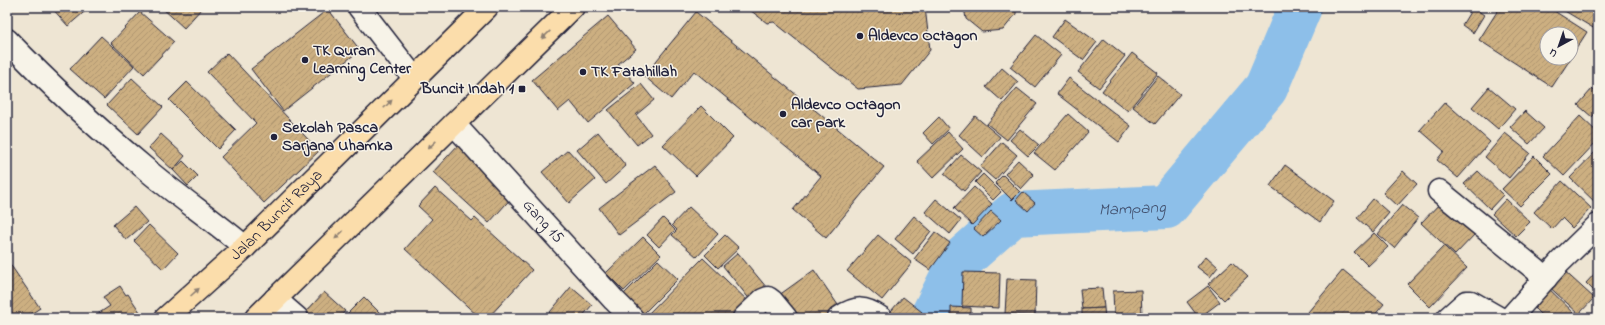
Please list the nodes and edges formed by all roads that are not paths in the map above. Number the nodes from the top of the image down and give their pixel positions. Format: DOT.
graph roads {
  1 [pos="358,7"];
  2 [pos="487,7"];
  3 [pos="573,7"];
  4 [pos="7,40"];
  5 [pos="414,78"];
  6 [pos="454,124"];
  7 [pos="1439,191"];
  8 [pos="1598,225"];
  9 [pos="245,247"];
  10 [pos="1546,278"];
  11 [pos="275,299"];
  12 [pos="166,318"];
  13 [pos="256,318"];
  14 [pos="297,318"];
  15 [pos="632,318"];
  16 [pos="744,318"];
  17 [pos="786,318"];
  18 [pos="839,318"];
  19 [pos="881,318"];
  20 [pos="1448,318"];
  21 [pos="1499,318"];
  22 [pos="1510,318"];
  1 -- 5 [label="street"];
  2 -- 5 [label="main road, Jalan Buncit Raya"];
  3 -- 6 [label="main road, one-way"];
  4 -- 9 [label="street"];
  9 -- 5 [label="main road, Jalan Buncit Raya, one-way"];
  6 -- 11 [label="main road, one-way"];
  6 -- 15 [label="street, Gang 15"];
  7 -- 10 [label="street"];
  8 -- 10 [label="street"];
  12 -- 9 [label="main road, Jalan Buncit Raya, one-way"];
  10 -- 22 [label="street"];
  11 -- 13 [label="main road"];
  11 -- 14 [label="street"];
  16 -- 17 [label="street"];
  18 -- 19 [label="street"];
  20 -- 21 [label="street"];
}
